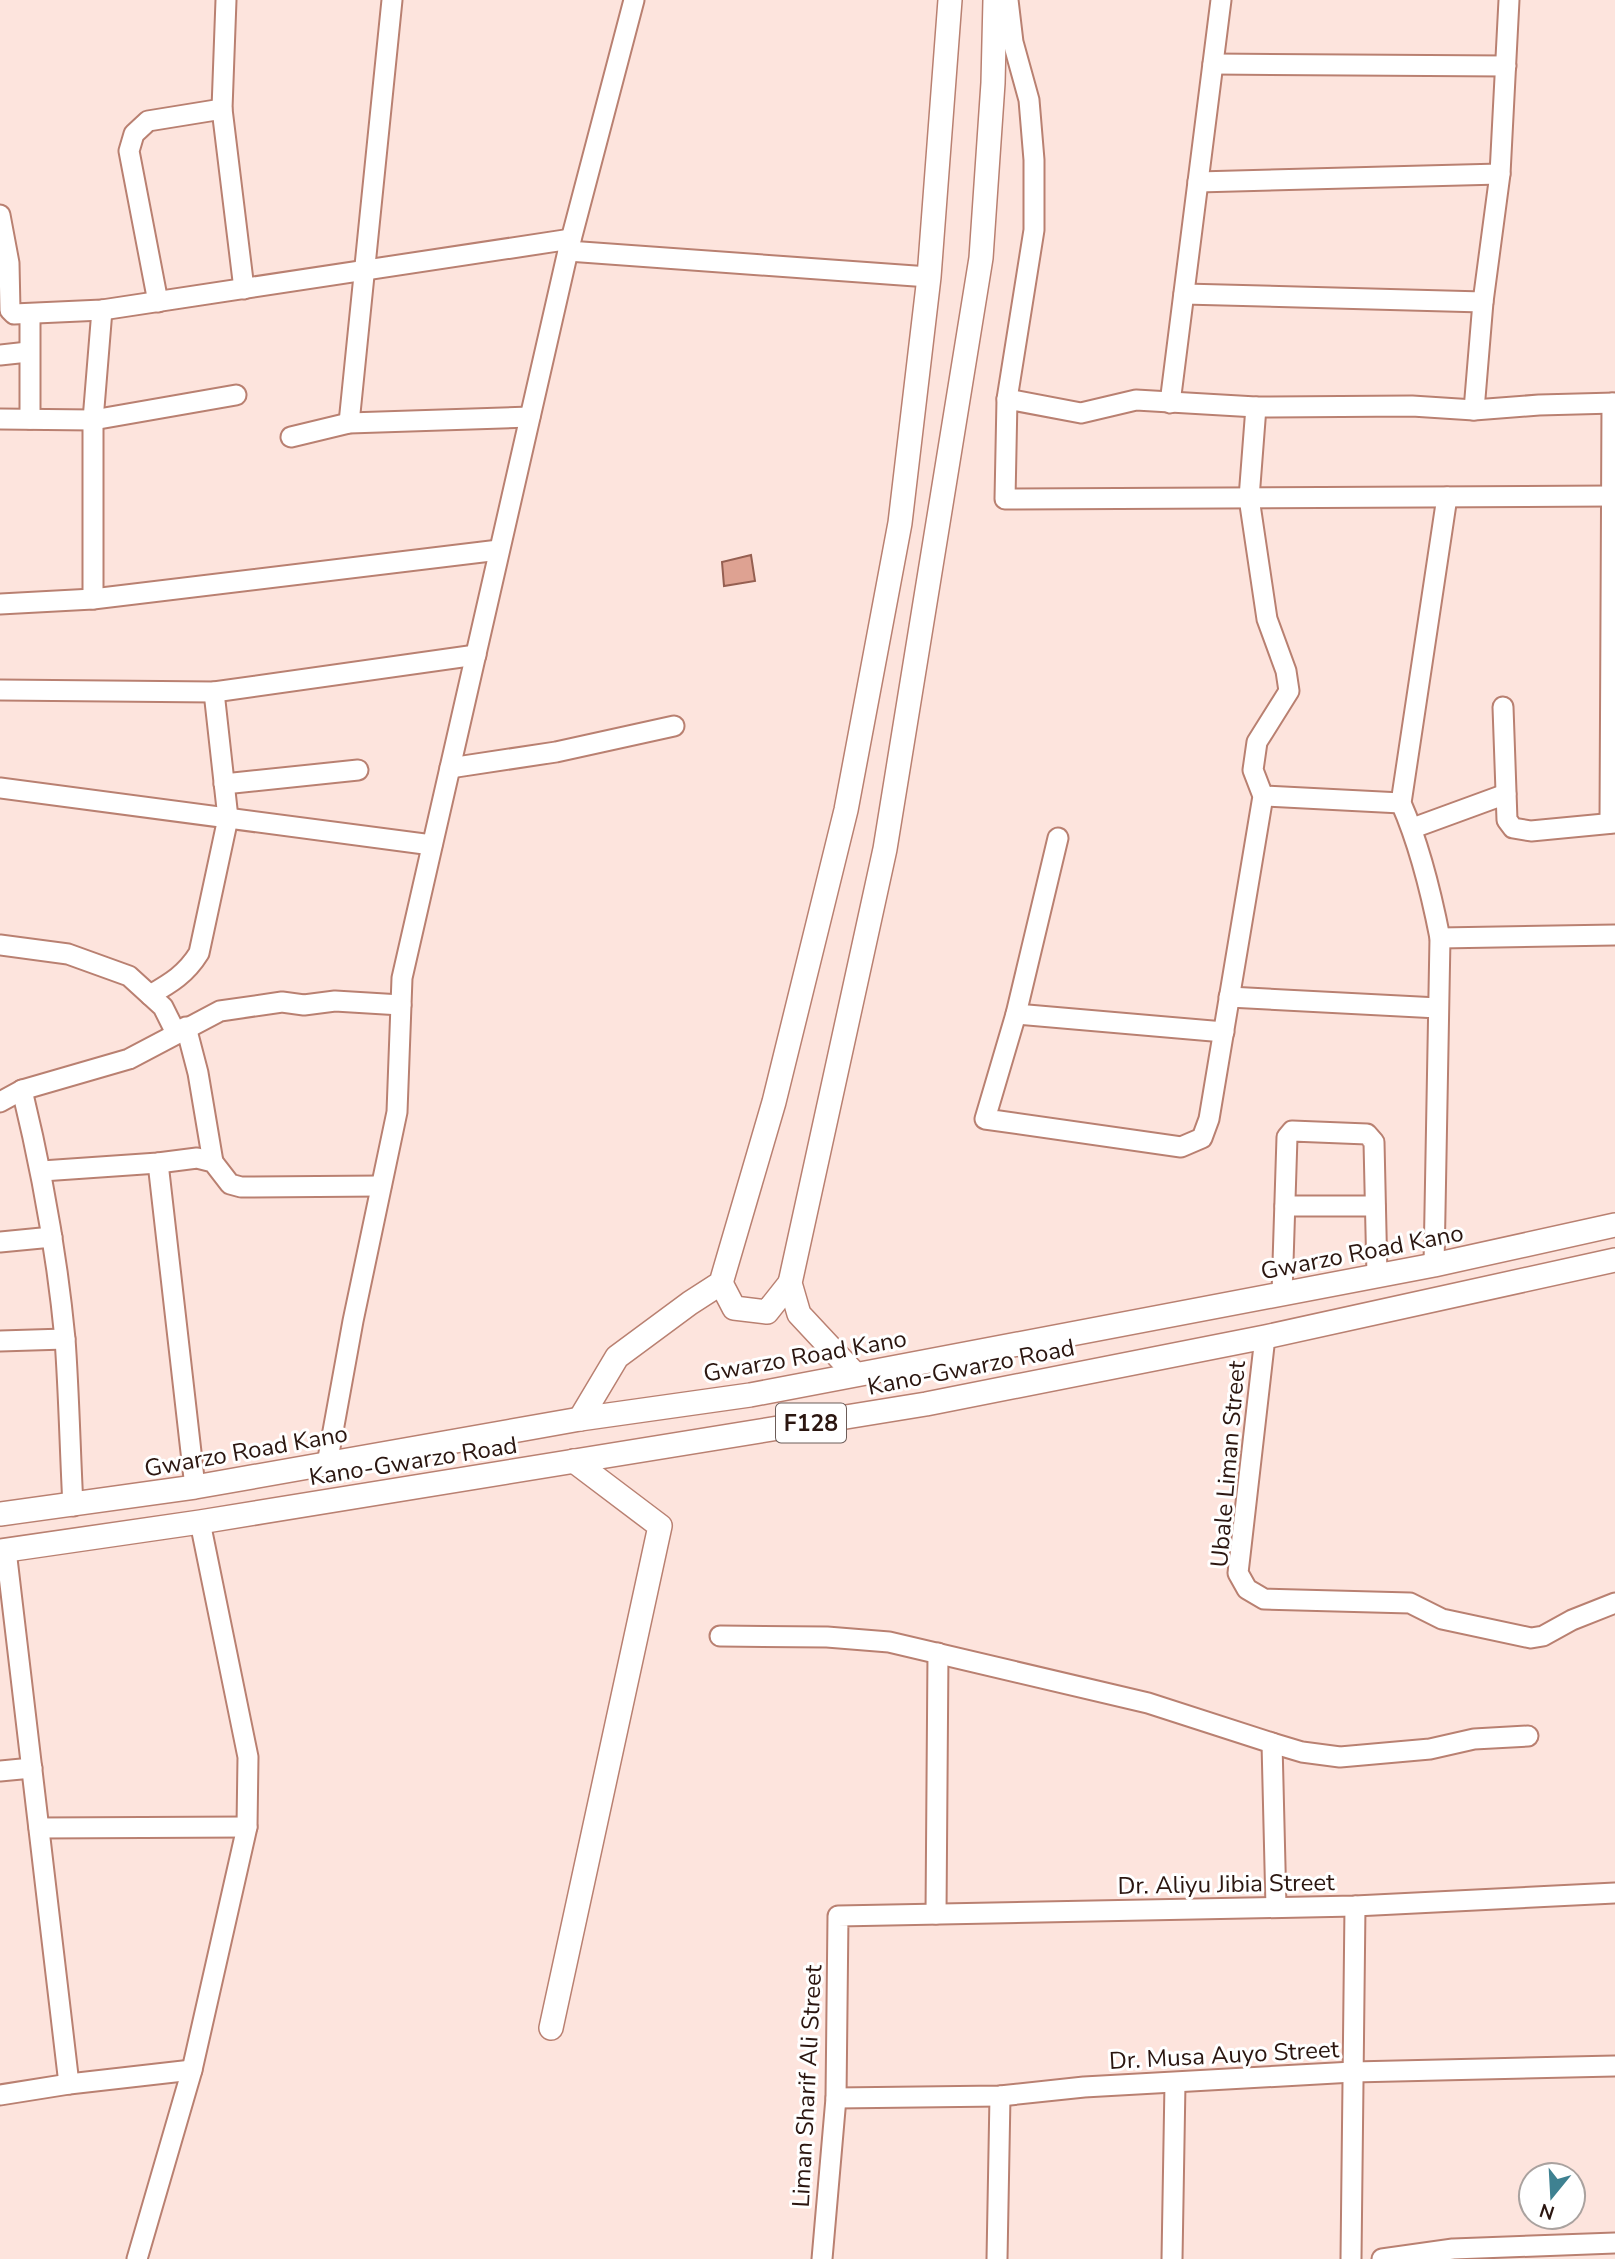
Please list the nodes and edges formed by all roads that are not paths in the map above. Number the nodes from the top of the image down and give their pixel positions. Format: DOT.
graph roads {
  1 [pos="226,0"];
  2 [pos="392,0"];
  3 [pos="634,0"];
  4 [pos="950,0"];
  5 [pos="995,0"];
  6 [pos="1008,0"];
  7 [pos="1221,0"];
  8 [pos="1510,0"];
  9 [pos="1213,64"];
  10 [pos="1506,66"];
  11 [pos="222,109"];
  12 [pos="1500,174"];
  13 [pos="1198,182"];
  14 [pos="0,215"];
  15 [pos="569,245"];
  16 [pos="364,271"];
  17 [pos="929,277"];
  18 [pos="5,282"];
  19 [pos="244,289"];
  20 [pos="1184,294"];
  21 [pos="158,302"];
  22 [pos="1483,302"];
  23 [pos="102,310"];
  24 [pos="30,314"];
  25 [pos="28,352"];
  26 [pos="0,355"];
  27 [pos="236,395"];
  28 [pos="1007,400"];
  29 [pos="1170,403"];
  30 [pos="1614,403"];
  31 [pos="1255,407"];
  32 [pos="1474,410"];
  33 [pos="530,417"];
  34 [pos="0,419"];
  35 [pos="30,419"];
  36 [pos="93,420"];
  37 [pos="348,423"];
  38 [pos="291,437"];
  39 [pos="1612,496"];
  40 [pos="1447,497"];
  41 [pos="1249,498"];
  42 [pos="499,550"];
  43 [pos="93,599"];
  44 [pos="0,604"];
  45 [pos="475,654"];
  46 [pos="0,690"];
  47 [pos="214,692"];
  48 [pos="1503,707"];
  49 [pos="674,726"];
  50 [pos="450,768"];
  51 [pos="358,770"];
  52 [pos="224,784"];
  53 [pos="0,788"];
  54 [pos="1506,794"];
  55 [pos="1263,796"];
  56 [pos="1401,803"];
  57 [pos="228,818"];
  58 [pos="1612,823"];
  59 [pos="1413,828"];
  60 [pos="1058,838"];
  61 [pos="432,845"];
  62 [pos="1615,935"];
  63 [pos="1440,938"];
  64 [pos="0,946"];
  65 [pos="150,995"];
  66 [pos="1229,997"];
  67 [pos="401,1005"];
  68 [pos="1438,1008"];
  69 [pos="1016,1014"];
  70 [pos="181,1030"];
  71 [pos="1224,1032"];
  72 [pos="22,1090"];
  73 [pos="0,1102"];
  74 [pos="213,1162"];
  75 [pos="158,1163"];
  76 [pos="42,1171"];
  77 [pos="381,1186"];
  78 [pos="1285,1206"];
  79 [pos="1375,1206"];
  80 [pos="1615,1225"];
  81 [pos="52,1237"];
  82 [pos="0,1242"];
  83 [pos="1615,1260"];
  84 [pos="1434,1265"];
  85 [pos="1377,1276"];
  86 [pos="721,1283"];
  87 [pos="790,1283"];
  88 [pos="1282,1294"];
  89 [pos="1265,1337"];
  90 [pos="65,1339"];
  91 [pos="0,1341"];
  92 [pos="855,1374"];
  93 [pos="580,1419"];
  94 [pos="574,1461"];
  95 [pos="327,1464"];
  96 [pos="195,1487"];
  97 [pos="73,1506"];
  98 [pos="0,1514"];
  99 [pos="200,1522"];
  100 [pos="3,1551"];
  101 [pos="1615,1604"];
  102 [pos="720,1636"];
  103 [pos="938,1653"];
  104 [pos="1528,1736"];
  105 [pos="1272,1743"];
  106 [pos="32,1768"];
  107 [pos="0,1771"];
  108 [pos="247,1827"];
  109 [pos="39,1828"];
  110 [pos="1615,1893"];
  111 [pos="1355,1906"];
  112 [pos="1276,1907"];
  113 [pos="936,1914"];
  114 [pos="838,1916"];
  115 [pos="551,2028"];
  116 [pos="1615,2066"];
  117 [pos="192,2070"];
  118 [pos="1353,2072"];
  119 [pos="1175,2083"];
  120 [pos="69,2084"];
  121 [pos="0,2095"];
  122 [pos="1000,2096"];
  123 [pos="836,2098"];
  124 [pos="1615,2243"];
  125 [pos="1524,2253"];
  126 [pos="137,2259"];
  127 [pos="822,2259"];
  128 [pos="997,2259"];
  129 [pos="1172,2259"];
  130 [pos="1351,2259"];
  131 [pos="1382,2259"];
  1 -- 11 [label="street"];
  2 -- 16 [label="street"];
  3 -- 15 [label="street"];
  4 -- 17 [label="main road"];
  5 -- 87 [label="main road"];
  6 -- 28 [label="street"];
  7 -- 9 [label="street"];
  8 -- 10 [label="street"];
  9 -- 10 [label="street"];
  9 -- 13 [label="street"];
  10 -- 12 [label="street"];
  11 -- 19 [label="street"];
  11 -- 21 [label="street"];
  12 -- 13 [label="street"];
  12 -- 22 [label="street"];
  13 -- 20 [label="street"];
  14 -- 18 [label="street"];
  15 -- 16 [label="street"];
  15 -- 17 [label="street"];
  15 -- 33 [label="street"];
  16 -- 19 [label="street"];
  16 -- 37 [label="street"];
  17 -- 86 [label="main road"];
  18 -- 24 [label="street"];
  19 -- 21 [label="street"];
  20 -- 22 [label="street"];
  20 -- 29 [label="street"];
  21 -- 23 [label="street"];
  22 -- 32 [label="street"];
  23 -- 24 [label="street"];
  23 -- 36 [label="street"];
  24 -- 25 [label="street"];
  25 -- 26 [label="street"];
  25 -- 35 [label="street"];
  27 -- 36 [label="street"];
  28 -- 29 [label="street"];
  28 -- 41 [label="street"];
  29 -- 31 [label="street"];
  30 -- 32 [label="street"];
  30 -- 39 [label="street"];
  31 -- 32 [label="street"];
  31 -- 41 [label="street"];
  33 -- 37 [label="street"];
  33 -- 42 [label="street"];
  34 -- 35 [label="street"];
  35 -- 36 [label="street"];
  36 -- 43 [label="street"];
  37 -- 38 [label="street"];
  39 -- 40 [label="street"];
  39 -- 58 [label="street"];
  40 -- 41 [label="street"];
  40 -- 56 [label="street"];
  41 -- 55 [label="street"];
  42 -- 43 [label="street"];
  42 -- 45 [label="street"];
  43 -- 44 [label="street"];
  45 -- 47 [label="street"];
  45 -- 50 [label="street"];
  46 -- 47 [label="street"];
  47 -- 52 [label="street"];
  48 -- 54 [label="street"];
  49 -- 50 [label="street"];
  50 -- 61 [label="street"];
  51 -- 52 [label="street"];
  52 -- 57 [label="street"];
  53 -- 57 [label="street"];
  54 -- 58 [label="street"];
  54 -- 59 [label="street"];
  55 -- 56 [label="street"];
  55 -- 66 [label="street"];
  56 -- 59 [label="street"];
  57 -- 61 [label="street"];
  57 -- 65 [label="street"];
  59 -- 63 [label="street"];
  60 -- 69 [label="street"];
  61 -- 67 [label="street"];
  62 -- 63 [label="street"];
  63 -- 68 [label="street"];
  64 -- 65 [label="street"];
  65 -- 70 [label="street"];
  66 -- 68 [label="street"];
  66 -- 71 [label="street"];
  67 -- 70 [label="street"];
  67 -- 77 [label="street"];
  68 -- 84 [label="street"];
  69 -- 71 [label="street"];
  69 -- 71 [label="street"];
  70 -- 72 [label="street"];
  70 -- 74 [label="street"];
  72 -- 73 [label="street"];
  72 -- 76 [label="street"];
  74 -- 75 [label="street"];
  74 -- 77 [label="street"];
  75 -- 76 [label="street"];
  75 -- 96 [label="street"];
  76 -- 81 [label="street"];
  77 -- 95 [label="street"];
  78 -- 79 [label="street"];
  78 -- 79 [label="street"];
  78 -- 88 [label="street"];
  79 -- 85 [label="street"];
  80 -- 84 [label="main road, Gwarzo Road Kano / F128"];
  81 -- 82 [label="street"];
  81 -- 90 [label="street"];
  83 -- 89 [label="main road, Kano-Gwarzo Road / F128"];
  84 -- 85 [label="main road, Gwarzo Road Kano / F128"];
  85 -- 88 [label="main road, Gwarzo Road Kano / F128"];
  86 -- 87 [label="main road"];
  86 -- 93 [label="main road"];
  87 -- 92 [label="main road"];
  88 -- 92 [label="main road, Gwarzo Road Kano / F128"];
  89 -- 94 [label="main road, Kano-Gwarzo Road / F128"];
  89 -- 101 [label="street, Ubale Liman Street"];
  90 -- 91 [label="street"];
  90 -- 97 [label="street"];
  92 -- 93 [label="main road, Gwarzo Road Kano / F128"];
  93 -- 95 [label="main road, Gwarzo Road Kano / F128"];
  94 -- 99 [label="main road, Kano-Gwarzo Road / F128"];
  94 -- 115 [label="main road"];
  95 -- 96 [label="main road, Gwarzo Road Kano / F128"];
  96 -- 97 [label="main road, Gwarzo Road Kano / F128"];
  97 -- 98 [label="main road, Gwarzo Road Kano / F128"];
  99 -- 100 [label="main road, Kano-Gwarzo Road / F128"];
  99 -- 108 [label="street"];
  100 -- 106 [label="street"];
  102 -- 103 [label="street"];
  103 -- 105 [label="street"];
  103 -- 113 [label="street"];
  104 -- 105 [label="street"];
  105 -- 112 [label="street"];
  106 -- 107 [label="street"];
  106 -- 109 [label="street"];
  108 -- 109 [label="street"];
  108 -- 117 [label="street"];
  109 -- 120 [label="street"];
  110 -- 111 [label="street, Dr. Aliyu Jibia Street"];
  111 -- 112 [label="street, Dr. Aliyu Jibia Street"];
  111 -- 118 [label="street"];
  112 -- 113 [label="street, Dr. Aliyu Jibia Street"];
  113 -- 114 [label="street, Dr. Aliyu Jibia Street"];
  114 -- 123 [label="street, Liman Sharif Ali Street"];
  116 -- 118 [label="street, Dr. Musa Auyo Street"];
  117 -- 120 [label="street"];
  117 -- 126 [label="street"];
  118 -- 119 [label="street, Dr. Musa Auyo Street"];
  118 -- 130 [label="street"];
  119 -- 122 [label="street, Dr. Musa Auyo Street"];
  119 -- 129 [label="street"];
  120 -- 121 [label="street"];
  122 -- 123 [label="street, Dr. Musa Auyo Street"];
  122 -- 128 [label="street"];
  123 -- 127 [label="street, Liman Sharif Ali Street"];
  124 -- 125 [label="street"];
  125 -- 131 [label="street"];
}
